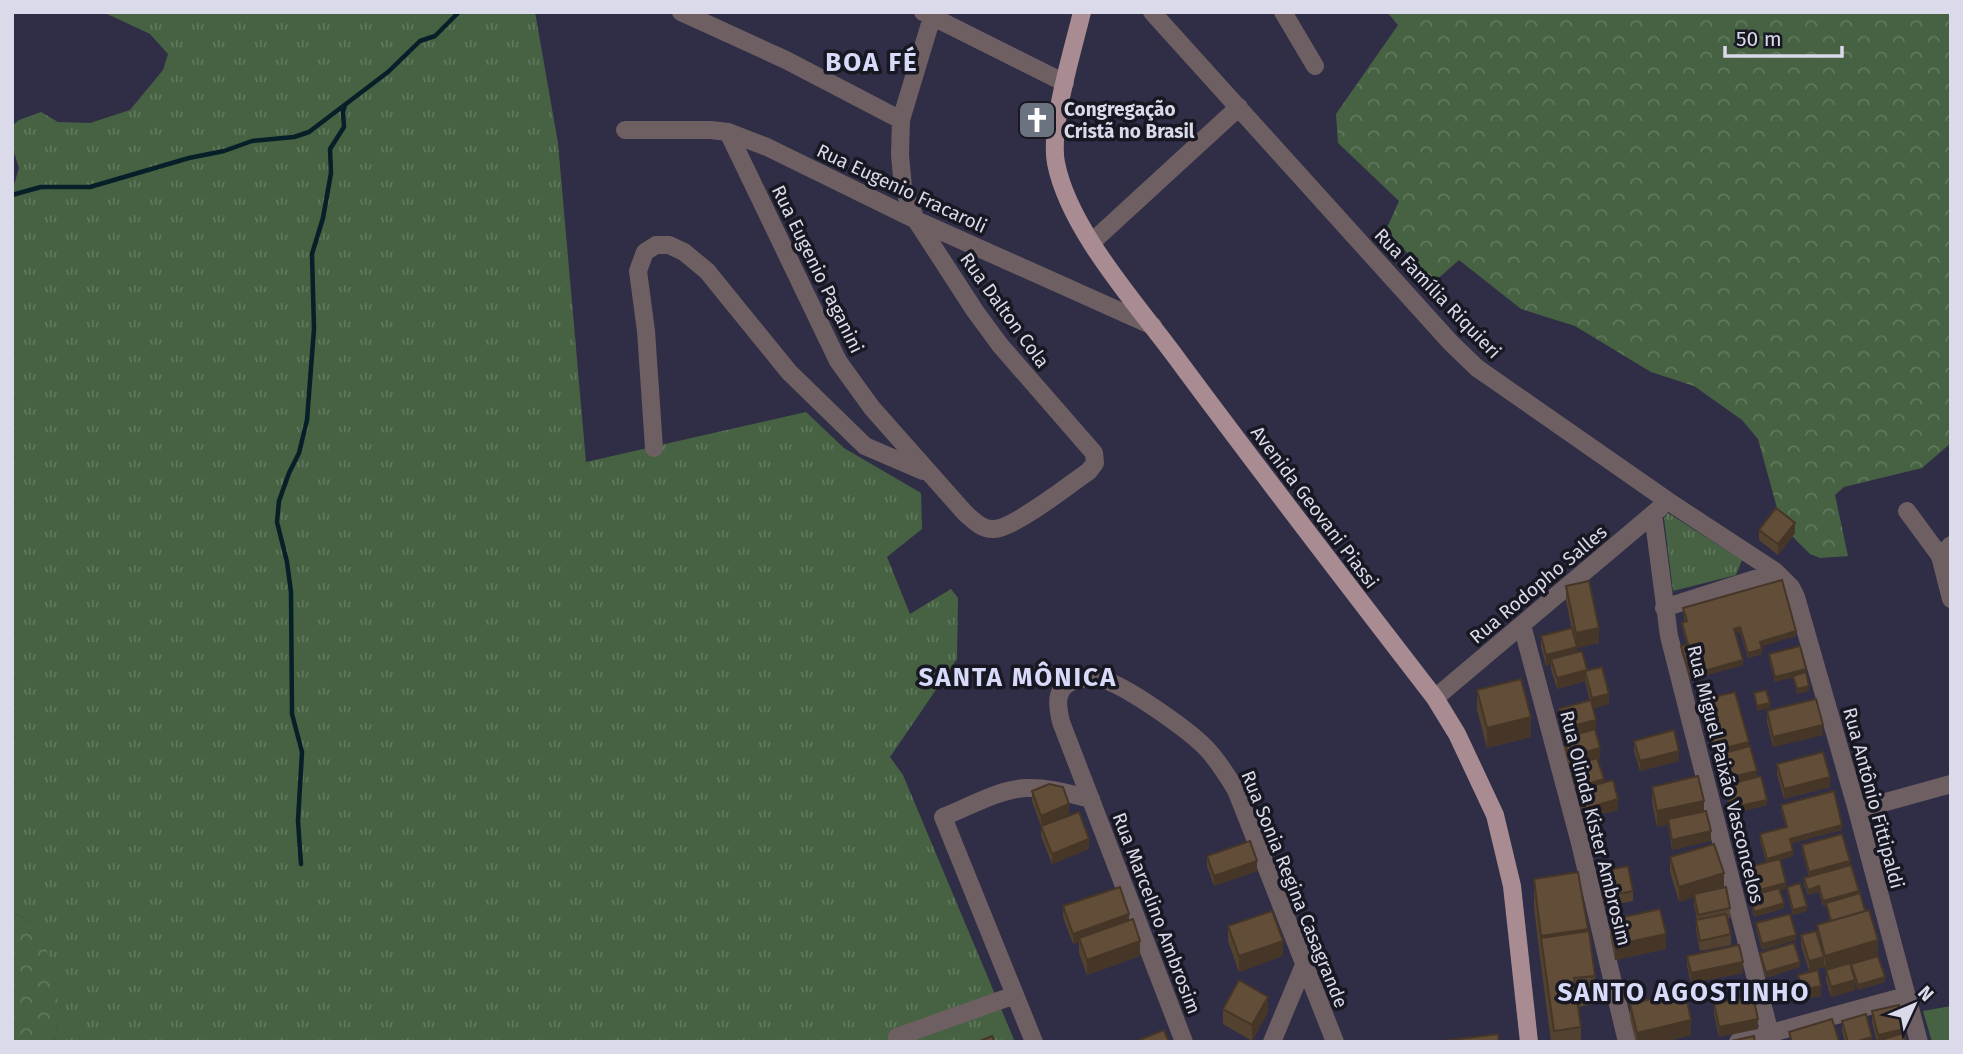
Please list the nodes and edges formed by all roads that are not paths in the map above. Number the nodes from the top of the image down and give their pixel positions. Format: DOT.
graph roads {
  1 [pos="681,12"];
  2 [pos="1152,12"];
  3 [pos="1283,12"];
  4 [pos="1083,13"];
  5 [pos="928,14"];
  6 [pos="1315,66"];
  7 [pos="1065,83"];
  8 [pos="1239,107"];
  9 [pos="901,120"];
  10 [pos="625,130"];
  11 [pos="728,132"];
  12 [pos="916,220"];
  13 [pos="1092,242"];
  14 [pos="1153,326"];
  15 [pos="654,448"];
  16 [pos="1094,453"];
  17 [pos="929,474"];
  18 [pos="1668,501"];
  19 [pos="1906,512"];
  20 [pos="1653,514"];
  21 [pos="1945,551"];
  22 [pos="1776,572"];
  23 [pos="1951,600"];
  24 [pos="1664,608"];
  25 [pos="1522,625"];
  26 [pos="1435,698"];
  27 [pos="1951,784"];
  28 [pos="1091,799"];
  29 [pos="1857,810"];
  30 [pos="1304,965"];
  31 [pos="1015,995"];
  32 [pos="1906,996"];
  33 [pos="897,1037"];
  34 [pos="1771,1038"];
  35 [pos="1034,1042"];
  36 [pos="1184,1042"];
  37 [pos="1272,1042"];
  38 [pos="1335,1042"];
  39 [pos="1530,1042"];
  40 [pos="1627,1042"];
  41 [pos="1738,1042"];
  42 [pos="1919,1042"];
  1 -- 9 [label="street"];
  2 -- 8 [label="street, Rua Família Riquieri"];
  3 -- 6 [label="street"];
  4 -- 7 [label="main road, Avenida Geovani Piassi"];
  5 -- 7 [label="street"];
  5 -- 9 [label="street, Rua Dalton Cola"];
  7 -- 13 [label="main road, Avenida Geovani Piassi"];
  8 -- 13 [label="street"];
  8 -- 18 [label="street, Rua Família Riquieri"];
  9 -- 12 [label="street, Rua Dalton Cola"];
  10 -- 11 [label="street, Rua Eugenio Fracaroli"];
  11 -- 12 [label="street, Rua Eugenio Fracaroli"];
  11 -- 17 [label="street, Rua Eugenio Paganini"];
  12 -- 14 [label="street, Rua Eugenio Fracaroli"];
  12 -- 16 [label="street, Rua Dalton Cola"];
  13 -- 14 [label="main road, Avenida Geovani Piassi"];
  14 -- 26 [label="main road, Avenida Geovani Piassi"];
  15 -- 17 [label="street"];
  16 -- 17 [label="street, Rua Eugenio Paganini"];
  18 -- 20 [label="street, Rua Rodopho Salles"];
  18 -- 22 [label="street, Rua Família Riquieri"];
  19 -- 21 [label="street"];
  20 -- 24 [label="street, Rua Miguel Paixão Vasconcelos"];
  20 -- 25 [label="street, Rua Rodopho Salles"];
  21 -- 23 [label="street"];
  22 -- 24 [label="street"];
  22 -- 29 [label="street, Rua Antônio Fittipaldi"];
  24 -- 34 [label="street, Rua Miguel Paixão Vasconcelos"];
  25 -- 26 [label="street, Rua Rodopho Salles"];
  25 -- 40 [label="street, Rua Olinda Kister Ambrosim"];
  26 -- 39 [label="main road, Avenida Geovani Piassi"];
  27 -- 29 [label="street"];
  28 -- 30 [label="street, Rua Sonia Regina Casagrande"];
  28 -- 31 [label="street"];
  28 -- 36 [label="street, Rua Marcelino Ambrosim"];
  29 -- 32 [label="street, Rua Antônio Fittipaldi"];
  30 -- 37 [label="street"];
  30 -- 38 [label="street, Rua Sonia Regina Casagrande"];
  31 -- 33 [label="street"];
  31 -- 35 [label="street"];
  32 -- 34 [label="street"];
  32 -- 42 [label="street, Rua Antônio Fittipaldi"];
  34 -- 41 [label="street"];
}
